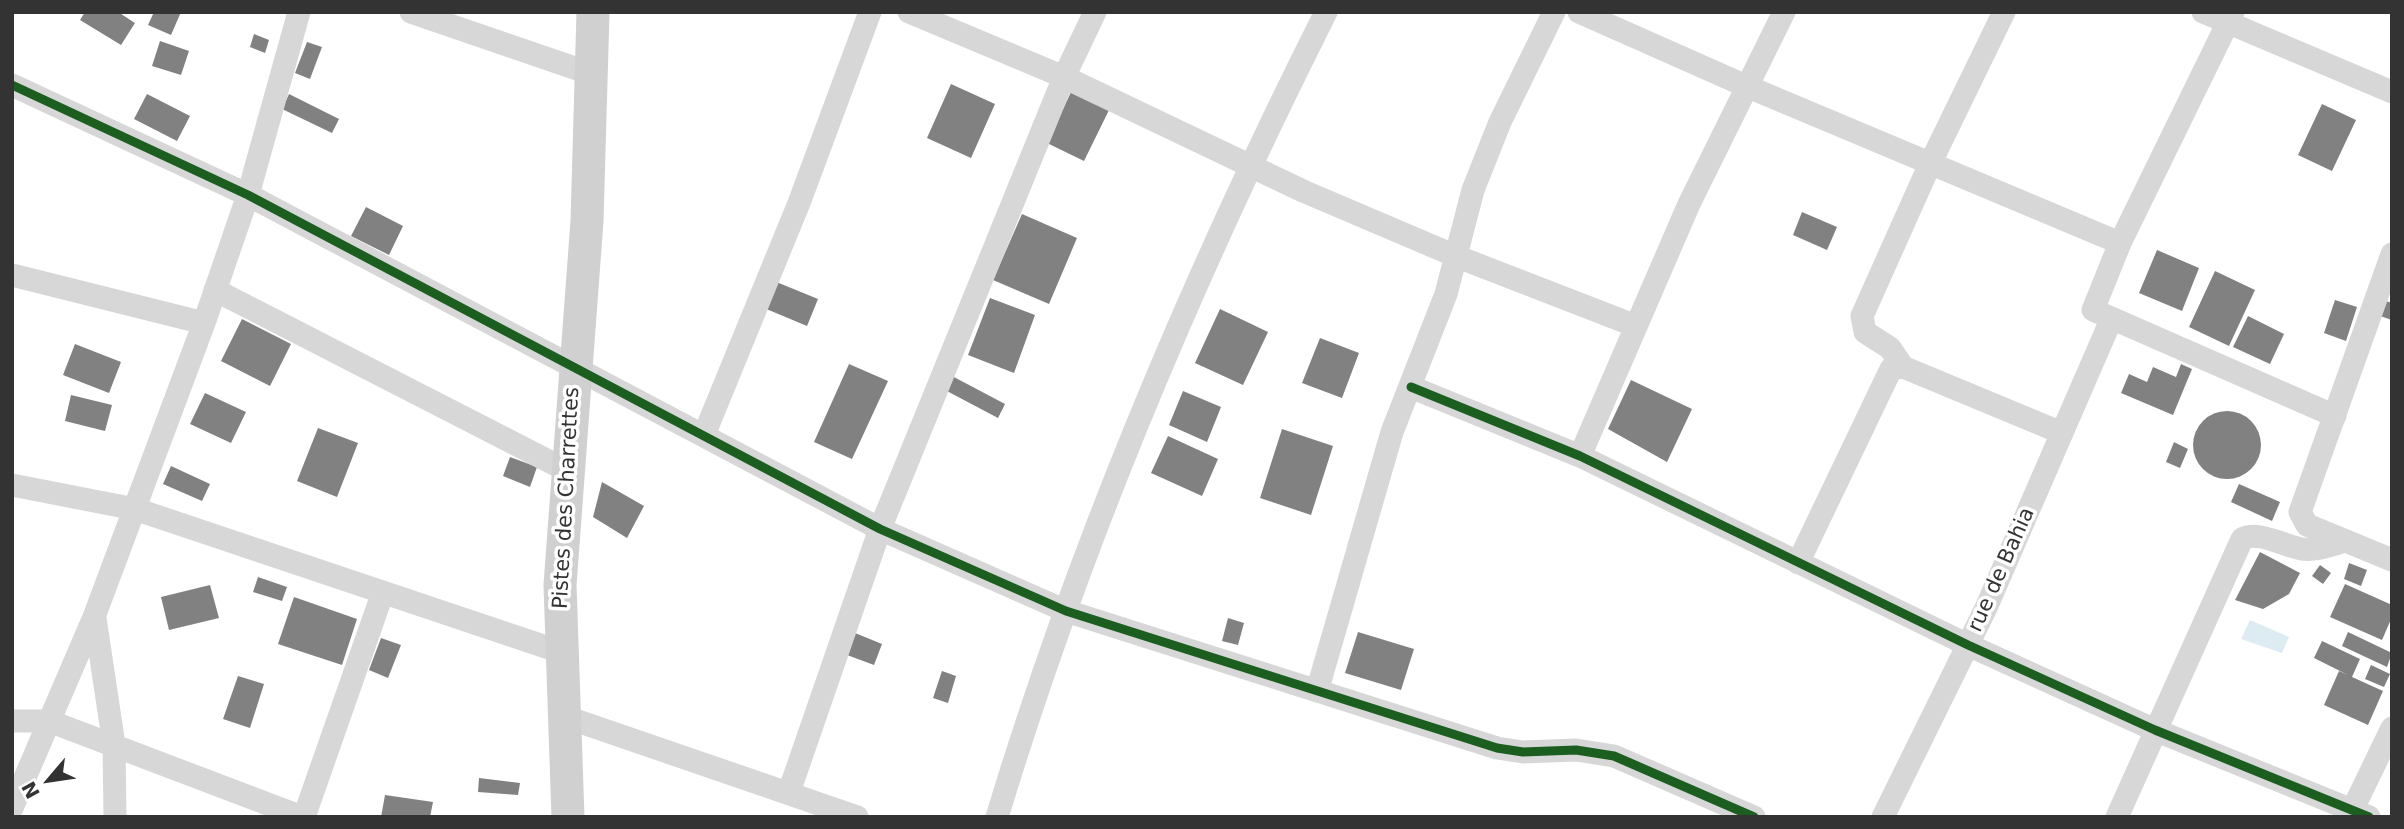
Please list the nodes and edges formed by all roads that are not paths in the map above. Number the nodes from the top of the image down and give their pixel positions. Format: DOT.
graph roads {
  1 [pos="299,12"];
  2 [pos="411,12"];
  3 [pos="593,12"];
  4 [pos="870,12"];
  5 [pos="909,12"];
  6 [pos="1095,12"];
  7 [pos="1326,12"];
  8 [pos="1554,12"];
  9 [pos="1579,12"];
  10 [pos="1784,12"];
  11 [pos="2004,12"];
  12 [pos="2203,12"];
  13 [pos="2230,17"];
  14 [pos="592,74"];
  15 [pos="1064,77"];
  16 [pos="12,85"];
  17 [pos="1746,86"];
  18 [pos="2392,92"];
  19 [pos="1250,163"];
  20 [pos="1930,164"];
  21 [pos="248,195"];
  22 [pos="2120,243"];
  23 [pos="2392,254"];
  24 [pos="1458,257"];
  25 [pos="12,275"];
  26 [pos="215,290"];
  27 [pos="2111,320"];
  28 [pos="204,323"];
  29 [pos="1636,326"];
  30 [pos="574,366"];
  31 [pos="1903,367"];
  32 [pos="1411,387"];
  33 [pos="2335,416"];
  34 [pos="2062,433"];
  35 [pos="704,435"];
  36 [pos="1580,456"];
  37 [pos="566,470"];
  38 [pos="12,485"];
  39 [pos="135,509"];
  40 [pos="880,529"];
  41 [pos="2345,541"];
  42 [pos="2392,560"];
  43 [pos="1798,563"];
  44 [pos="383,592"];
  45 [pos="1066,611"];
  46 [pos="94,617"];
  47 [pos="1968,645"];
  48 [pos="561,652"];
  49 [pos="1318,688"];
  50 [pos="563,716"];
  51 [pos="12,721"];
  52 [pos="49,721"];
  53 [pos="2392,728"];
  54 [pos="2155,730"];
  55 [pos="114,745"];
  56 [pos="789,792"];
  57 [pos="12,807"];
  58 [pos="2357,814"];
  59 [pos="114,817"];
  60 [pos="303,817"];
  61 [pos="568,817"];
  62 [pos="857,817"];
  63 [pos="998,817"];
  64 [pos="1754,817"];
  65 [pos="1883,817"];
  66 [pos="2117,817"];
  1 -- 21 [label="street"];
  2 -- 14 [label="street"];
  3 -- 14 [label="main road, Pistes des Charrettes"];
  4 -- 35 [label="street"];
  5 -- 15 [label="street"];
  6 -- 15 [label="street"];
  7 -- 19 [label="street"];
  8 -- 24 [label="street"];
  9 -- 17 [label="street"];
  10 -- 17 [label="street"];
  11 -- 20 [label="street"];
  12 -- 13 [label="street"];
  13 -- 18 [label="street"];
  13 -- 22 [label="street"];
  14 -- 30 [label="main road, Pistes des Charrettes"];
  15 -- 19 [label="street"];
  15 -- 40 [label="street"];
  16 -- 21 [label="street"];
  17 -- 20 [label="street"];
  17 -- 29 [label="street"];
  19 -- 24 [label="street"];
  19 -- 45 [label="street"];
  20 -- 22 [label="street"];
  20 -- 31 [label="street"];
  21 -- 26 [label="street"];
  21 -- 30 [label="street"];
  22 -- 27 [label="street"];
  23 -- 33 [label="street"];
  24 -- 29 [label="street"];
  24 -- 32 [label="street"];
  25 -- 28 [label="street"];
  26 -- 28 [label="street"];
  26 -- 37 [label="street"];
  27 -- 33 [label="street"];
  27 -- 34 [label="street, rue de Bahia"];
  28 -- 39 [label="street"];
  29 -- 36 [label="street"];
  30 -- 35 [label="street"];
  30 -- 37 [label="main road, Pistes des Charrettes"];
  31 -- 34 [label="street"];
  31 -- 43 [label="street"];
  32 -- 36 [label="street"];
  32 -- 49 [label="street"];
  33 -- 41 [label="street"];
  34 -- 47 [label="street, rue de Bahia"];
  35 -- 40 [label="street"];
  36 -- 43 [label="street"];
  37 -- 48 [label="main road, Pistes des Charrettes"];
  38 -- 39 [label="street"];
  39 -- 44 [label="street"];
  39 -- 46 [label="street"];
  40 -- 45 [label="street"];
  40 -- 56 [label="street"];
  41 -- 42 [label="street"];
  41 -- 54 [label="street"];
  43 -- 47 [label="street"];
  44 -- 48 [label="street"];
  44 -- 60 [label="street"];
  45 -- 49 [label="street"];
  45 -- 63 [label="street"];
  46 -- 52 [label="street"];
  46 -- 55 [label="street"];
  47 -- 54 [label="street"];
  47 -- 65 [label="street, rue de Bahia"];
  48 -- 50 [label="main road, Pistes des Charrettes"];
  49 -- 64 [label="street"];
  50 -- 56 [label="street"];
  50 -- 61 [label="main road, Pistes des Charrettes"];
  51 -- 52 [label="street"];
  52 -- 55 [label="street"];
  52 -- 57 [label="street"];
  53 -- 58 [label="street"];
  54 -- 58 [label="street"];
  54 -- 66 [label="street"];
  55 -- 59 [label="street"];
  55 -- 60 [label="street"];
  56 -- 62 [label="street"];
}
